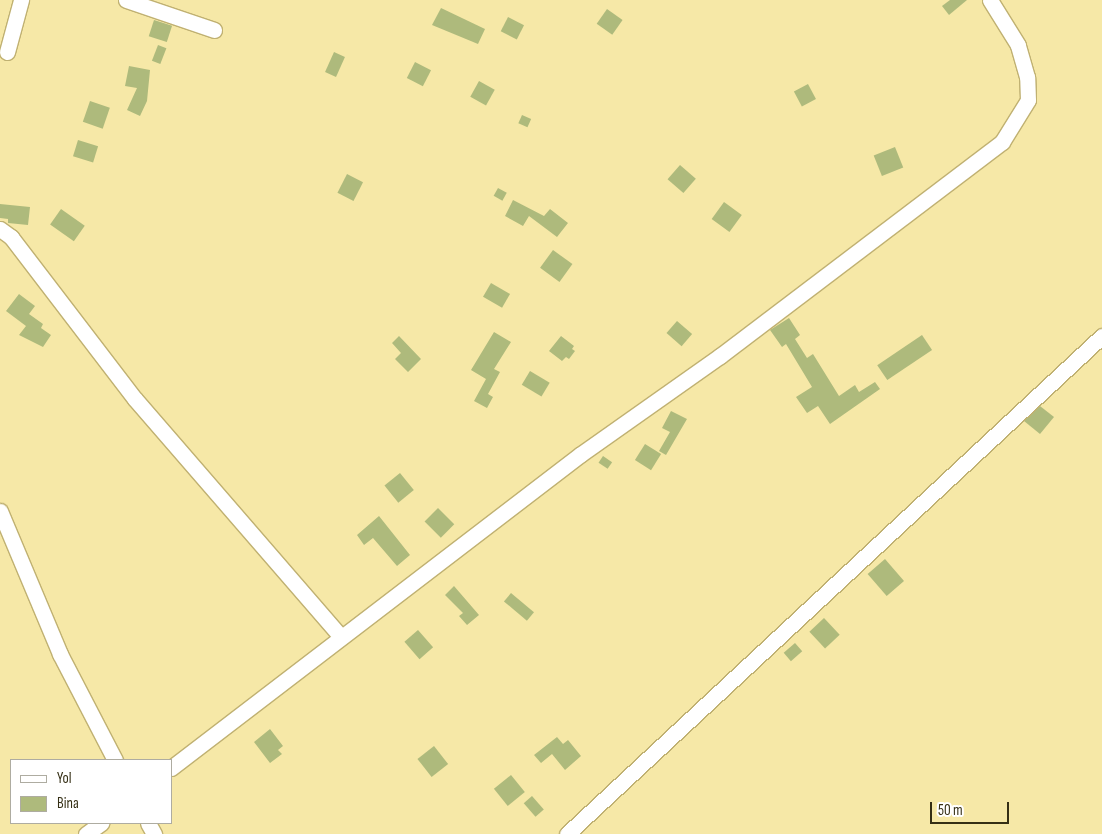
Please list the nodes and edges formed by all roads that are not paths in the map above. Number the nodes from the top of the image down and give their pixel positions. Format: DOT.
graph roads {
  1 [pos="21,0"];
  2 [pos="126,0"];
  3 [pos="990,0"];
  4 [pos="214,30"];
  5 [pos="7,52"];
  6 [pos="0,229"];
  7 [pos="1102,336"];
  8 [pos="0,511"];
  9 [pos="340,636"];
  10 [pos="115,759"];
  11 [pos="172,767"];
  12 [pos="100,824"];
  13 [pos="86,834"];
  14 [pos="567,834"];
  1 -- 5 [label="street"];
  2 -- 4 [label="street"];
  3 -- 9 [label="street"];
  6 -- 9 [label="street"];
  7 -- 14 [label="street"];
  8 -- 10 [label="street"];
  9 -- 11 [label="street"];
  12 -- 13 [label="street"];
}
